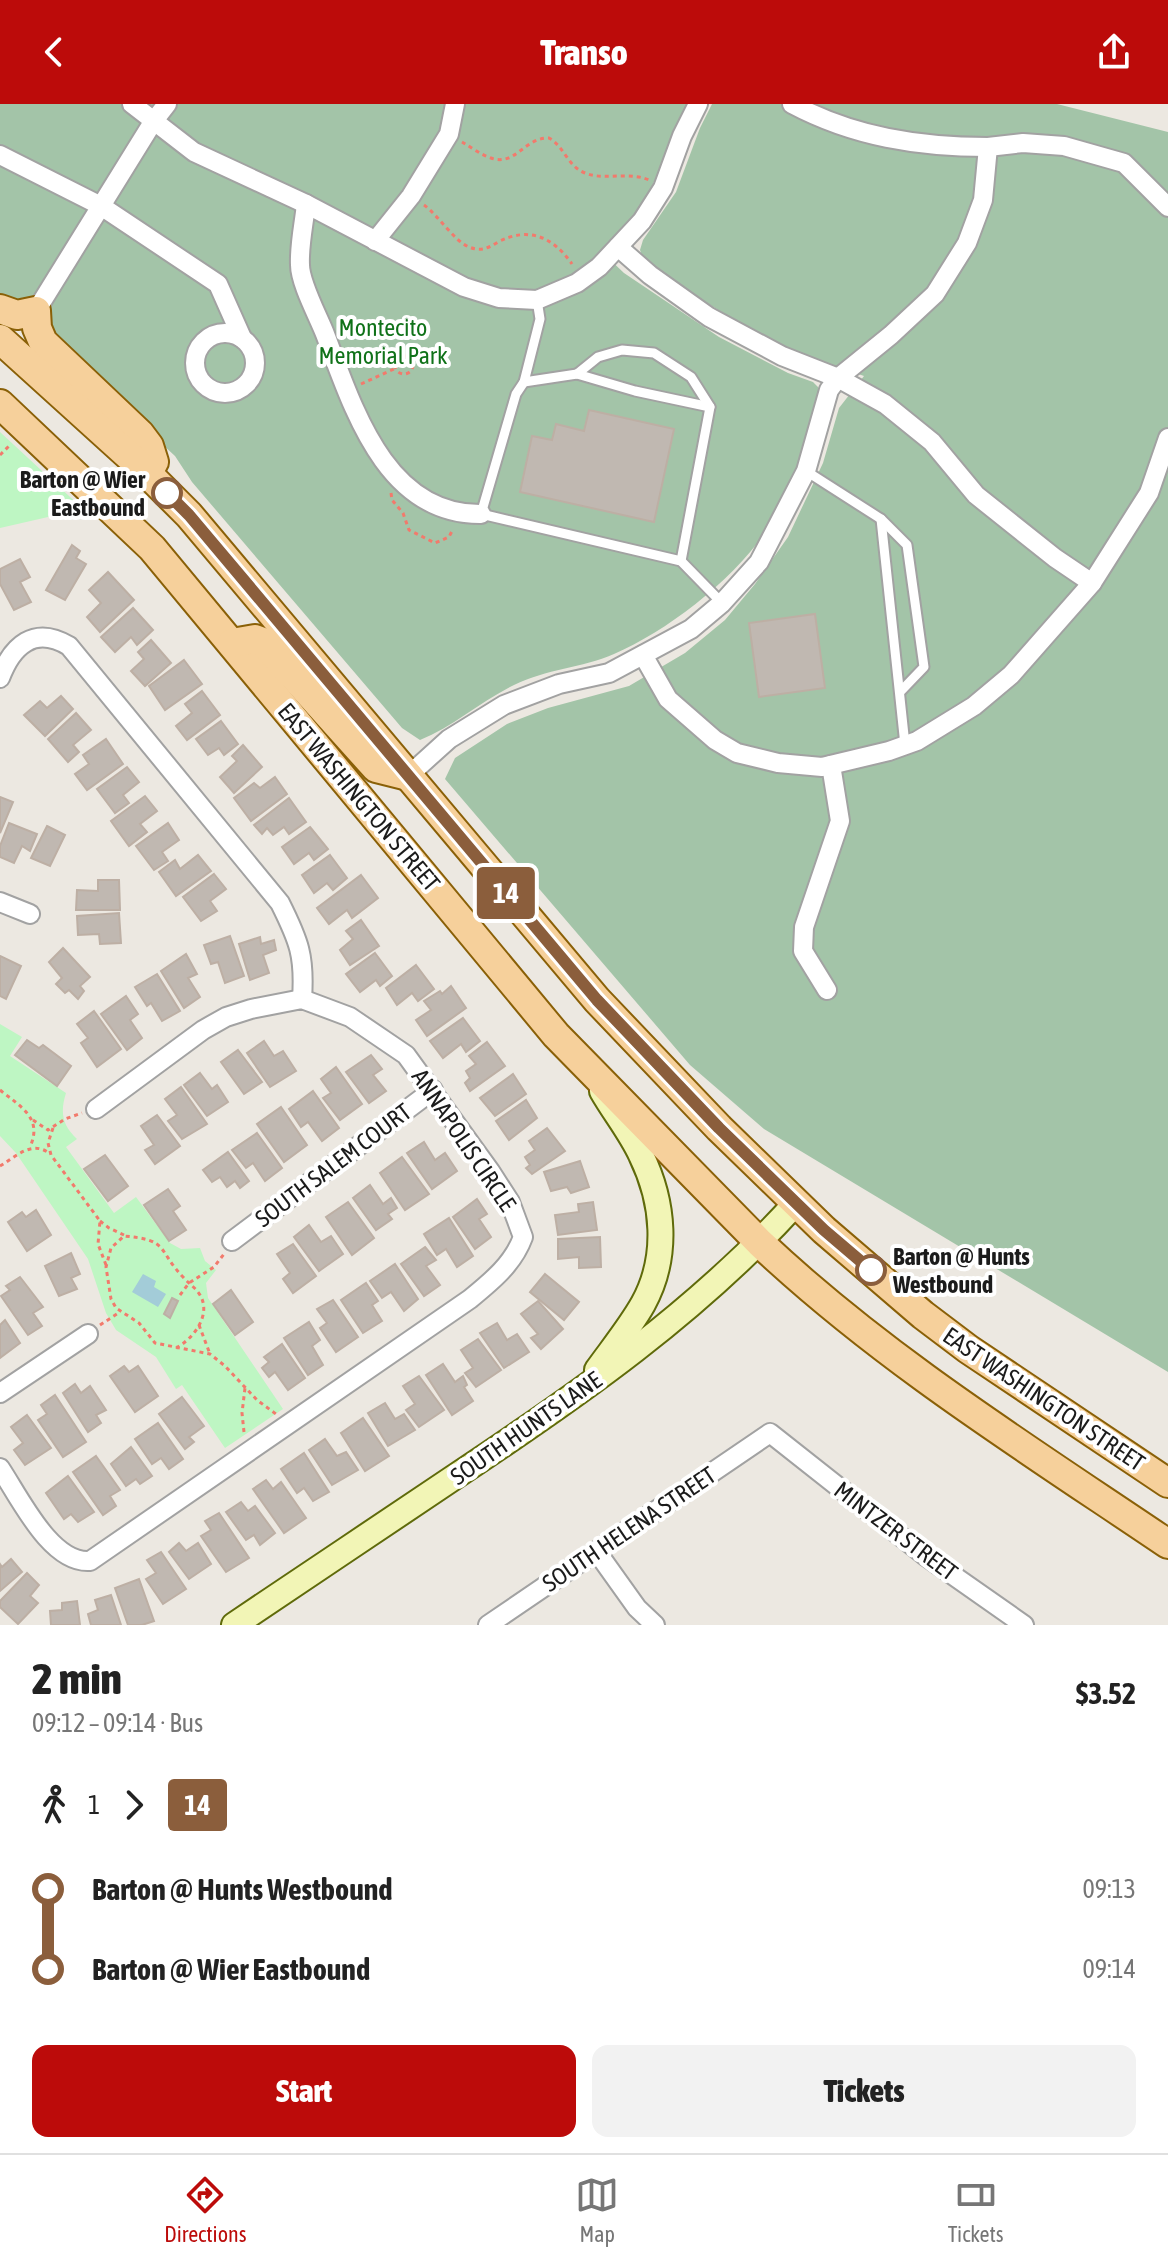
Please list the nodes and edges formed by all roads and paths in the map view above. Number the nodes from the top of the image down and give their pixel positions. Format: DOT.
graph roads {
  1 [pos="132,104"];
  2 [pos="167,104"];
  3 [pos="455,104"];
  4 [pos="698,104"];
  5 [pos="792,104"];
  6 [pos="153,122"];
  7 [pos="449,134"];
  8 [pos="988,147"];
  9 [pos="0,155"];
  10 [pos="663,188"];
  11 [pos="411,196"];
  12 [pos="306,204"];
  13 [pos="101,206"];
  14 [pos="1168,207"];
  15 [pos="375,241"];
  16 [pos="618,247"];
  17 [pos="577,283"];
  18 [pos="537,300"];
  19 [pos="0,309"];
  20 [pos="36,311"];
  21 [pos="242,338"];
  22 [pos="0,339"];
  23 [pos="396,369"];
  24 [pos="577,374"];
  25 [pos="838,378"];
  26 [pos="524,382"];
  27 [pos="346,390"];
  28 [pos="0,404"];
  29 [pos="710,407"];
  30 [pos="1168,438"];
  31 [pos="15,440"];
  32 [pos="0,455"];
  33 [pos="806,471"];
  34 [pos="146,473"];
  35 [pos="401,481"];
  36 [pos="459,514"];
  37 [pos="481,514"];
  38 [pos="881,519"];
  39 [pos="681,561"];
  40 [pos="1092,583"];
  41 [pos="722,603"];
  42 [pos="232,643"];
  43 [pos="643,655"];
  44 [pos="0,678"];
  45 [pos="900,692"];
  46 [pos="905,745"];
  47 [pos="831,765"];
  48 [pos="408,776"];
  49 [pos="0,902"];
  50 [pos="30,914"];
  51 [pos="827,990"];
  52 [pos="302,999"];
  53 [pos="590,1072"];
  54 [pos="0,1090"];
  55 [pos="433,1090"];
  56 [pos="96,1109"];
  57 [pos="33,1120"];
  58 [pos="53,1128"];
  59 [pos="30,1147"];
  60 [pos="51,1155"];
  61 [pos="0,1166"];
  62 [pos="796,1203"];
  63 [pos="100,1221"];
  64 [pos="124,1236"];
  65 [pos="232,1241"];
  66 [pos="760,1243"];
  67 [pos="106,1267"];
  68 [pos="189,1283"];
  69 [pos="180,1295"];
  70 [pos="120,1312"];
  71 [pos="199,1325"];
  72 [pos="88,1334"];
  73 [pos="176,1348"];
  74 [pos="210,1354"];
  75 [pos="245,1388"];
  76 [pos="582,1392"];
  77 [pos="0,1393"];
  78 [pos="288,1424"];
  79 [pos="770,1433"];
  80 [pos="248,1451"];
  81 [pos="0,1468"];
  82 [pos="1168,1483"];
  83 [pos="1168,1544"];
  84 [pos="597,1552"];
  85 [pos="234,1625"];
  86 [pos="488,1625"];
  87 [pos="655,1625"];
  88 [pos="1024,1625"];
  1 -- 6 [label="street"];
  2 -- 6 [label="street"];
  3 -- 7 [label="street"];
  4 -- 10 [label="street"];
  5 -- 8 [label="street"];
  6 -- 12 [label="street"];
  6 -- 13 [label="street"];
  7 -- 10 [label="path"];
  7 -- 11 [label="street"];
  8 -- 14 [label="street"];
  8 -- 25 [label="street"];
  9 -- 13 [label="street"];
  10 -- 16 [label="street"];
  11 -- 15 [label="street"];
  11 -- 17 [label="path"];
  12 -- 15 [label="street"];
  12 -- 27 [label="street"];
  13 -- 20 [label="street"];
  13 -- 21 [label="street"];
  15 -- 18 [label="street"];
  16 -- 17 [label="street"];
  16 -- 25 [label="street"];
  17 -- 18 [label="street"];
  18 -- 26 [label="lane"];
  19 -- 20 [label="main road"];
  20 -- 34 [label="main road"];
  22 -- 34 [label="main road, EAST WASHINGTON STREET"];
  23 -- 23 [label="path"];
  23 -- 27 [label="path"];
  24 -- 26 [label="lane"];
  24 -- 29 [label="lane"];
  24 -- 29 [label="lane"];
  25 -- 33 [label="street"];
  25 -- 40 [label="street"];
  26 -- 37 [label="lane"];
  27 -- 35 [label="street"];
  28 -- 42 [label="main road, EAST WASHINGTON STREET"];
  29 -- 39 [label="lane"];
  30 -- 40 [label="street"];
  31 -- 32 [label="path"];
  33 -- 38 [label="lane"];
  33 -- 41 [label="street"];
  34 -- 48 [label="main road, EAST WASHINGTON STREET"];
  35 -- 36 [label="street"];
  35 -- 36 [label="path"];
  36 -- 37 [label="street"];
  37 -- 39 [label="lane"];
  38 -- 45 [label="lane"];
  38 -- 45 [label="lane"];
  39 -- 41 [label="lane"];
  40 -- 46 [label="street"];
  41 -- 43 [label="street"];
  42 -- 48 [label="main road"];
  42 -- 53 [label="main road, EAST WASHINGTON STREET"];
  43 -- 47 [label="street"];
  43 -- 48 [label="street"];
  44 -- 52 [label="street"];
  45 -- 46 [label="lane"];
  46 -- 47 [label="street"];
  47 -- 51 [label="street"];
  48 -- 62 [label="main road, EAST WASHINGTON STREET"];
  49 -- 50 [label="street"];
  52 -- 55 [label="street, ANNAPOLIS CIRCLE"];
  52 -- 56 [label="street"];
  53 -- 66 [label="main road, EAST WASHINGTON STREET"];
  53 -- 76 [label="main road"];
  54 -- 57 [label="path"];
  55 -- 65 [label="street, SOUTH SALEM COURT"];
  55 -- 78 [label="street, ANNAPOLIS CIRCLE"];
  56 -- 58 [label="path"];
  57 -- 58 [label="path"];
  57 -- 59 [label="path"];
  58 -- 60 [label="path"];
  59 -- 60 [label="path"];
  59 -- 61 [label="path"];
  60 -- 63 [label="path"];
  62 -- 66 [label="main road, SOUTH HUNTS LANE"];
  62 -- 82 [label="main road, EAST WASHINGTON STREET"];
  63 -- 64 [label="path"];
  63 -- 67 [label="path"];
  64 -- 67 [label="path"];
  64 -- 68 [label="path"];
  65 -- 68 [label="path"];
  66 -- 76 [label="main road, SOUTH HUNTS LANE"];
  66 -- 83 [label="main road, EAST WASHINGTON STREET"];
  67 -- 70 [label="path"];
  68 -- 69 [label="path"];
  68 -- 71 [label="path"];
  70 -- 72 [label="path"];
  70 -- 73 [label="path"];
  71 -- 73 [label="path"];
  71 -- 74 [label="path"];
  72 -- 77 [label="street"];
  73 -- 74 [label="path"];
  74 -- 75 [label="path"];
  75 -- 78 [label="path"];
  75 -- 80 [label="path"];
  76 -- 85 [label="main road, SOUTH HUNTS LANE"];
  78 -- 80 [label="street, ANNAPOLIS CIRCLE"];
  79 -- 84 [label="street, SOUTH HELENA STREET"];
  79 -- 88 [label="street, MINTZER STREET"];
  80 -- 81 [label="street, ANNAPOLIS CIRCLE"];
  84 -- 86 [label="street, SOUTH HELENA STREET"];
  84 -- 87 [label="street"];
}
